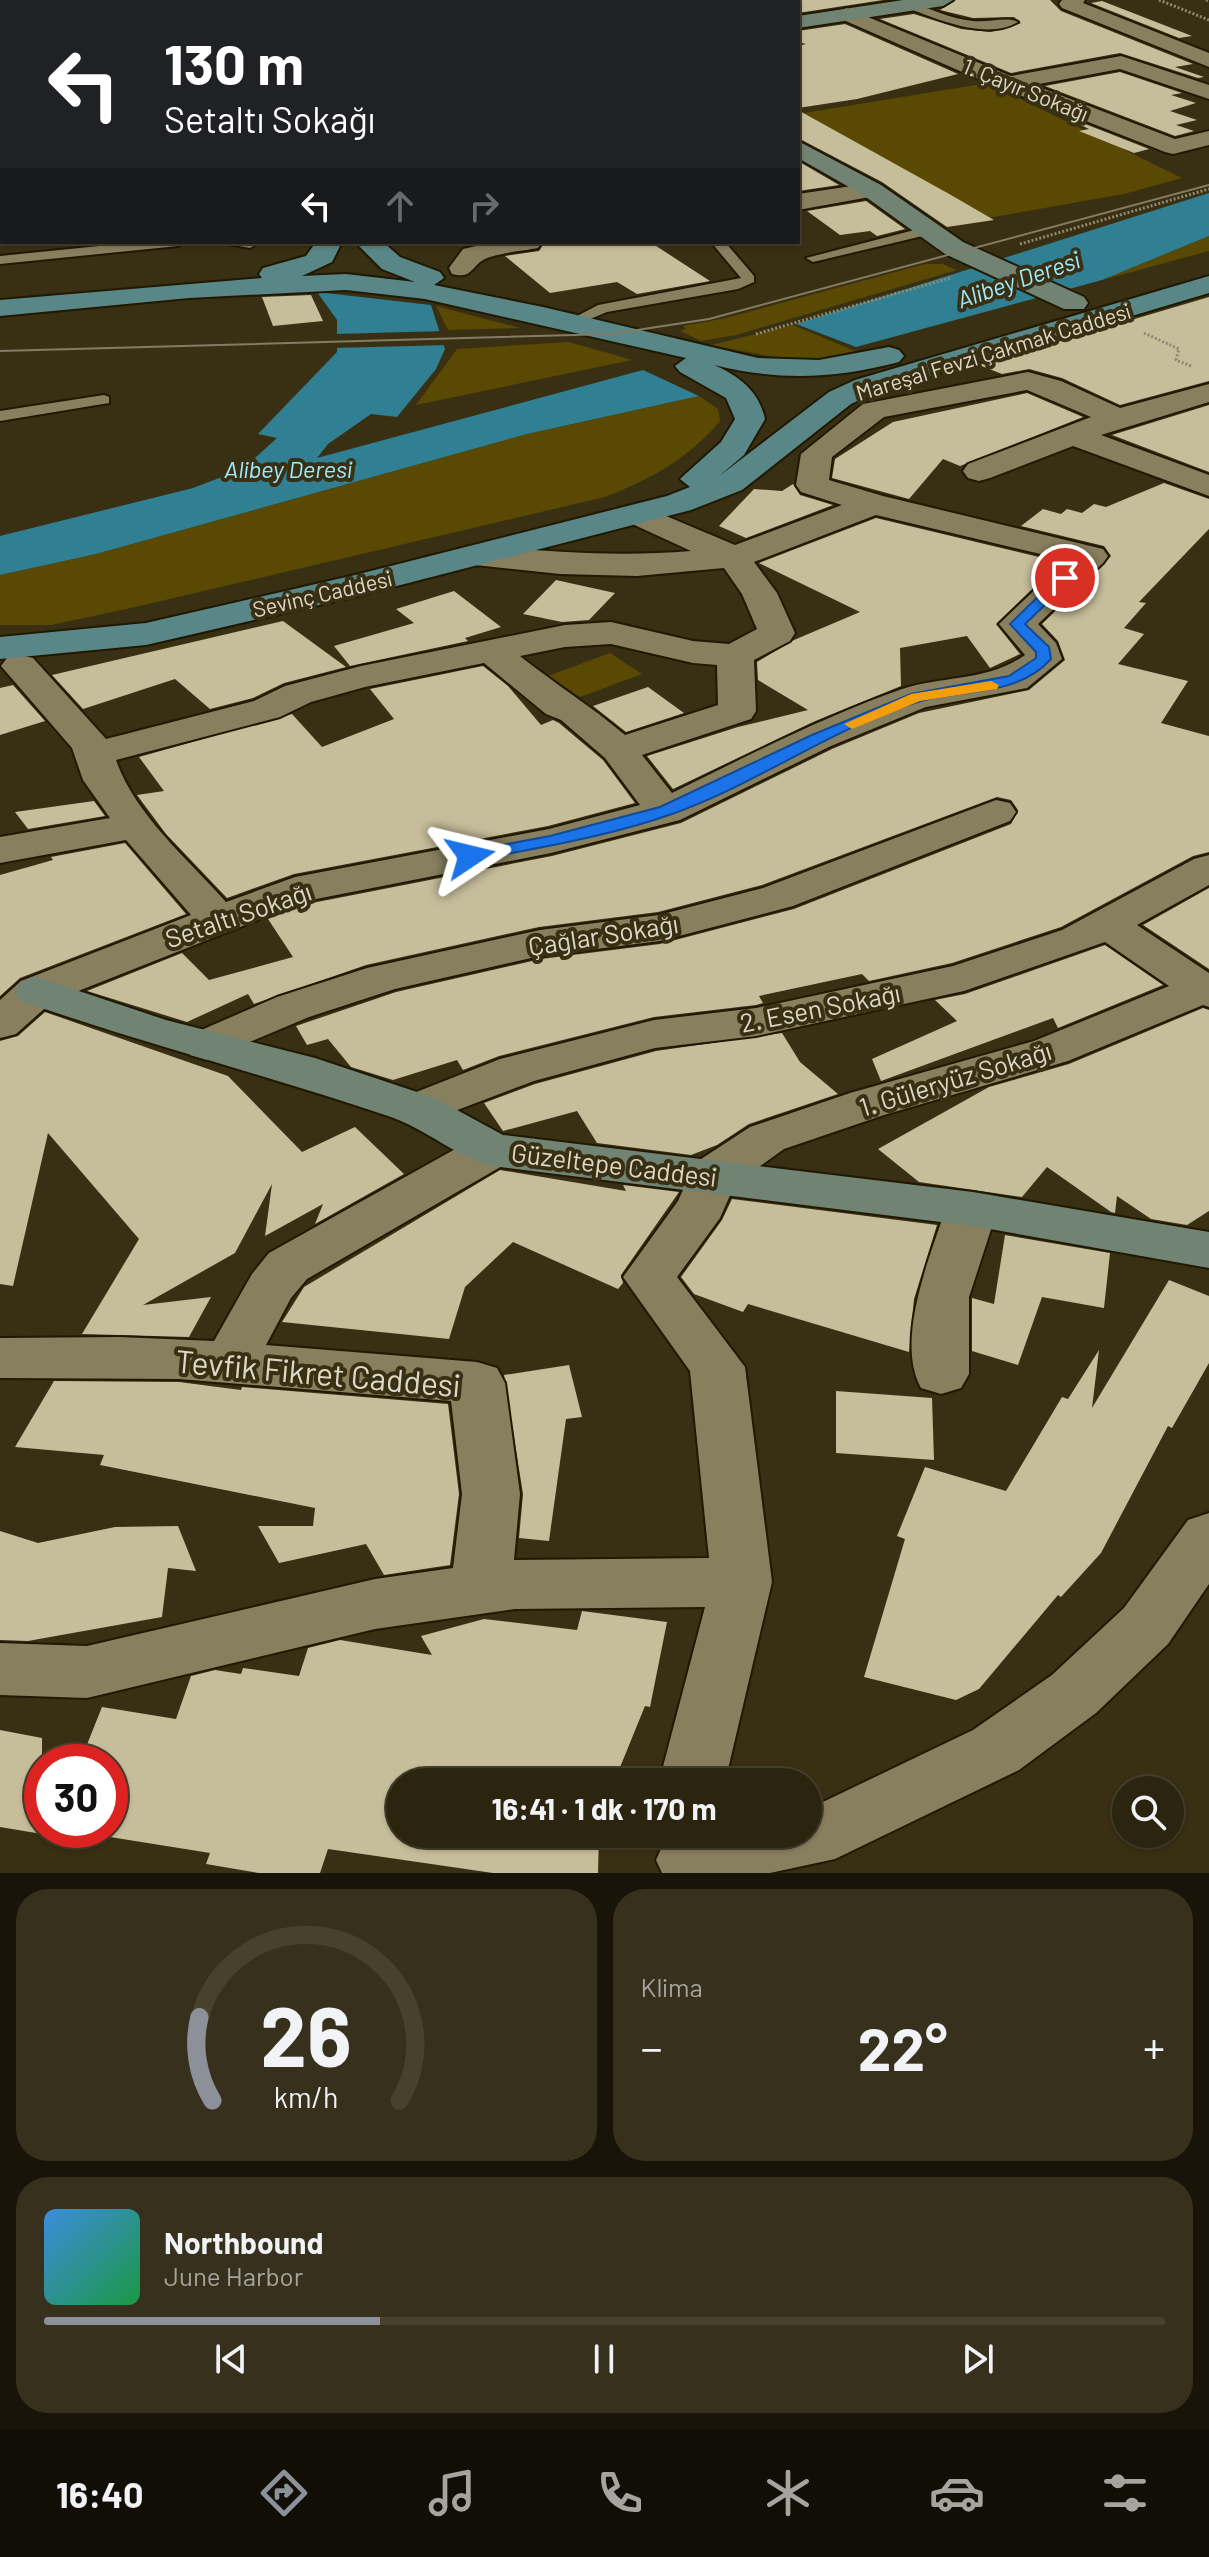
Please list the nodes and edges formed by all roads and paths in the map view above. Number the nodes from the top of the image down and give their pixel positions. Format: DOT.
graph roads {
  1 [pos="1075,0"];
  2 [pos="1159,0"];
  3 [pos="842,7"];
  4 [pos="942,8"];
  5 [pos="1209,20"];
  6 [pos="800,21"];
  7 [pos="1209,61"];
  8 [pos="1068,72"];
  9 [pos="1010,83"];
  10 [pos="1113,88"];
  11 [pos="1209,92"];
  12 [pos="1209,138"];
  13 [pos="800,149"];
  14 [pos="1209,189"];
  15 [pos="872,190"];
  16 [pos="800,202"];
  17 [pos="926,231"];
  18 [pos="158,244"];
  19 [pos="514,244"];
  20 [pos="720,244"];
  21 [pos="1016,245"];
  22 [pos="373,247"];
  23 [pos="322,252"];
  24 [pos="813,258"];
  25 [pos="0,260"];
  26 [pos="959,264"];
  27 [pos="462,268"];
  28 [pos="1209,268"];
  29 [pos="1209,284"];
  30 [pos="189,290"];
  31 [pos="123,299"];
  32 [pos="1067,300"];
  33 [pos="0,308"];
  34 [pos="543,315"];
  35 [pos="1106,317"];
  36 [pos="0,321"];
  37 [pos="571,323"];
  38 [pos="611,334"];
  39 [pos="753,335"];
  40 [pos="1028,339"];
  41 [pos="1202,381"];
  42 [pos="104,400"];
  43 [pos="0,416"];
  44 [pos="1117,418"];
  45 [pos="1075,436"];
  46 [pos="979,471"];
  47 [pos="1209,486"];
  48 [pos="873,504"];
  49 [pos="640,515"];
  50 [pos="475,555"];
  51 [pos="733,557"];
  52 [pos="490,650"];
  53 [pos="735,655"];
  54 [pos="7,662"];
  55 [pos="619,750"];
  56 [pos="93,754"];
  57 [pos="666,811"];
  58 [pos="996,812"];
  59 [pos="136,826"];
  60 [pos="0,850"];
  61 [pos="1209,868"];
  62 [pos="218,919"];
  63 [pos="1107,924"];
  64 [pos="37,991"];
  65 [pos="1206,991"];
  66 [pos="0,1024"];
  67 [pos="207,1045"];
  68 [pos="418,1109"];
  69 [pos="492,1150"];
  70 [pos="713,1175"];
  71 [pos="971,1211"];
  72 [pos="1209,1250"];
  73 [pos="0,1358"];
  74 [pos="229,1362"];
  75 [pos="941,1374"];
  76 [pos="1209,1537"];
  77 [pos="742,1582"];
  78 [pos="481,1589"];
  79 [pos="0,1669"];
  80 [pos="696,1768"];
  81 [pos="689,1856"];
  1 -- 7 [label="street"];
  2 -- 5 [label="path"];
  3 -- 4 [label="main road"];
  3 -- 6 [label="main road"];
  3 -- 9 [label="street, 1. Çayır Sokağı"];
  4 -- 4 [label="lane"];
  8 -- 9 [label="street"];
  8 -- 10 [label="street"];
  8 -- 11 [label="street"];
  9 -- 12 [label="street, 1. Çayır Sokağı"];
  13 -- 15 [label="main road"];
  14 -- 21 [label="path"];
  15 -- 16 [label="street"];
  15 -- 17 [label="main road"];
  17 -- 24 [label="lane"];
  17 -- 26 [label="main road"];
  18 -- 25 [label="lane"];
  19 -- 27 [label="street"];
  20 -- 37 [label="lane"];
  22 -- 23 [label="main road"];
  22 -- 34 [label="main road"];
  23 -- 30 [label="main road"];
  26 -- 32 [label="main road"];
  26 -- 39 [label="path"];
  28 -- 32 [label="main road, Mareşal Fevzi Çakmak Caddesi"];
  29 -- 35 [label="main road, Mareşal Fevzi Çakmak Caddesi"];
  30 -- 31 [label="main road"];
  30 -- 34 [label="main road"];
  31 -- 33 [label="main road"];
  31 -- 36 [label="main road"];
  32 -- 38 [label="main road, Mareşal Fevzi Çakmak Caddesi"];
  32 -- 40 [label="main road"];
  34 -- 37 [label="main road"];
  35 -- 40 [label="main road, Mareşal Fevzi Çakmak Caddesi"];
  35 -- 41 [label="path"];
  37 -- 38 [label="main road"];
  38 -- 49 [label="main road"];
  40 -- 49 [label="main road, Mareşal Fevzi Çakmak Caddesi"];
  41 -- 44 [label="street"];
  42 -- 43 [label="lane"];
  44 -- 45 [label="street"];
  44 -- 48 [label="street"];
  45 -- 46 [label="street"];
  45 -- 47 [label="street"];
  48 -- 51 [label="street"];
  48 -- 57 [label="street, Setaltı Sokağı"];
  49 -- 50 [label="main road, Sevinç Caddesi"];
  49 -- 51 [label="street"];
  50 -- 51 [label="street"];
  50 -- 54 [label="main road, Sevinç Caddesi"];
  51 -- 53 [label="street"];
  52 -- 53 [label="street"];
  52 -- 55 [label="street"];
  52 -- 56 [label="street"];
  53 -- 55 [label="street"];
  54 -- 56 [label="street"];
  55 -- 57 [label="street"];
  56 -- 59 [label="street"];
  57 -- 62 [label="street, Setaltı Sokağı"];
  58 -- 67 [label="street, Çağlar Sokağı"];
  59 -- 60 [label="street"];
  59 -- 62 [label="street"];
  61 -- 63 [label="street, 2. Esen Sokağı"];
  62 -- 64 [label="street, Setaltı Sokağı"];
  63 -- 65 [label="street"];
  63 -- 68 [label="street, 2. Esen Sokağı"];
  64 -- 66 [label="street"];
  64 -- 67 [label="main road, Güzeltepe Caddesi"];
  65 -- 70 [label="street, 1. Güleryüz Sokağı"];
  67 -- 68 [label="main road, Güzeltepe Caddesi"];
  68 -- 69 [label="main road, Güzeltepe Caddesi"];
  69 -- 70 [label="main road, Güzeltepe Caddesi"];
  69 -- 74 [label="street"];
  70 -- 71 [label="main road, Güzeltepe Caddesi"];
  70 -- 77 [label="street"];
  71 -- 72 [label="main road, Güzeltepe Caddesi"];
  71 -- 75 [label="street"];
  73 -- 74 [label="street, Tevfik Fikret Caddesi"];
  74 -- 78 [label="street, Tevfik Fikret Caddesi"];
  76 -- 81 [label="street"];
  77 -- 78 [label="street"];
  77 -- 80 [label="street"];
  78 -- 79 [label="street"];
}
